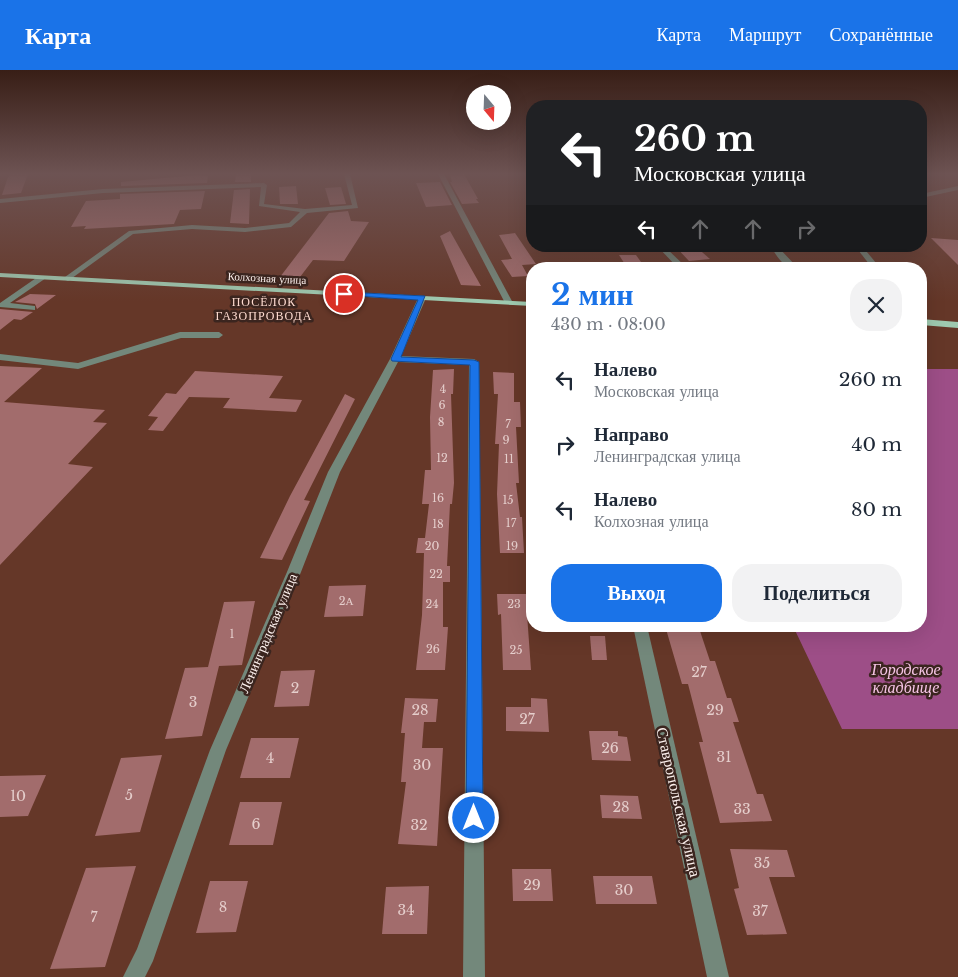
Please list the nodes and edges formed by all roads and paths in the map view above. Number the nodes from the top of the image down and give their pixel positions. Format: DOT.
graph roads {
  1 [pos="300,216"];
  2 [pos="463,216"];
  3 [pos="666,252"];
  4 [pos="778,252"];
  5 [pos="863,252"];
  6 [pos="677,262"];
  7 [pos="786,262"];
  8 [pos="871,262"];
  9 [pos="0,275"];
  10 [pos="42,278"];
  11 [pos="68,279"];
  12 [pos="422,298"];
  13 [pos="509,303"];
  14 [pos="526,304"];
  15 [pos="32,308"];
  16 [pos="927,322"];
  17 [pos="958,325"];
  18 [pos="219,335"];
  19 [pos="0,357"];
  20 [pos="395,359"];
  21 [pos="641,632"];
  22 [pos="134,977"];
  23 [pos="474,977"];
  24 [pos="718,977"];
  1 -- 11 [label="street"];
  2 -- 13 [label="street"];
  3 -- 6 [label="street"];
  4 -- 7 [label="street"];
  5 -- 8 [label="street"];
  9 -- 10 [label="main road, Колхозная улица"];
  10 -- 11 [label="main road, Колхозная улица"];
  10 -- 15 [label="street"];
  11 -- 12 [label="main road, Колхозная улица"];
  12 -- 13 [label="main road, Колхозная улица"];
  12 -- 20 [label="street, Ленинградская улица"];
  13 -- 14 [label="main road, Колхозная улица"];
  16 -- 17 [label="main road"];
  18 -- 19 [label="street"];
  20 -- 22 [label="street, Ленинградская улица"];
  20 -- 23 [label="street"];
  21 -- 24 [label="street, Ставропольская улица"];
}
